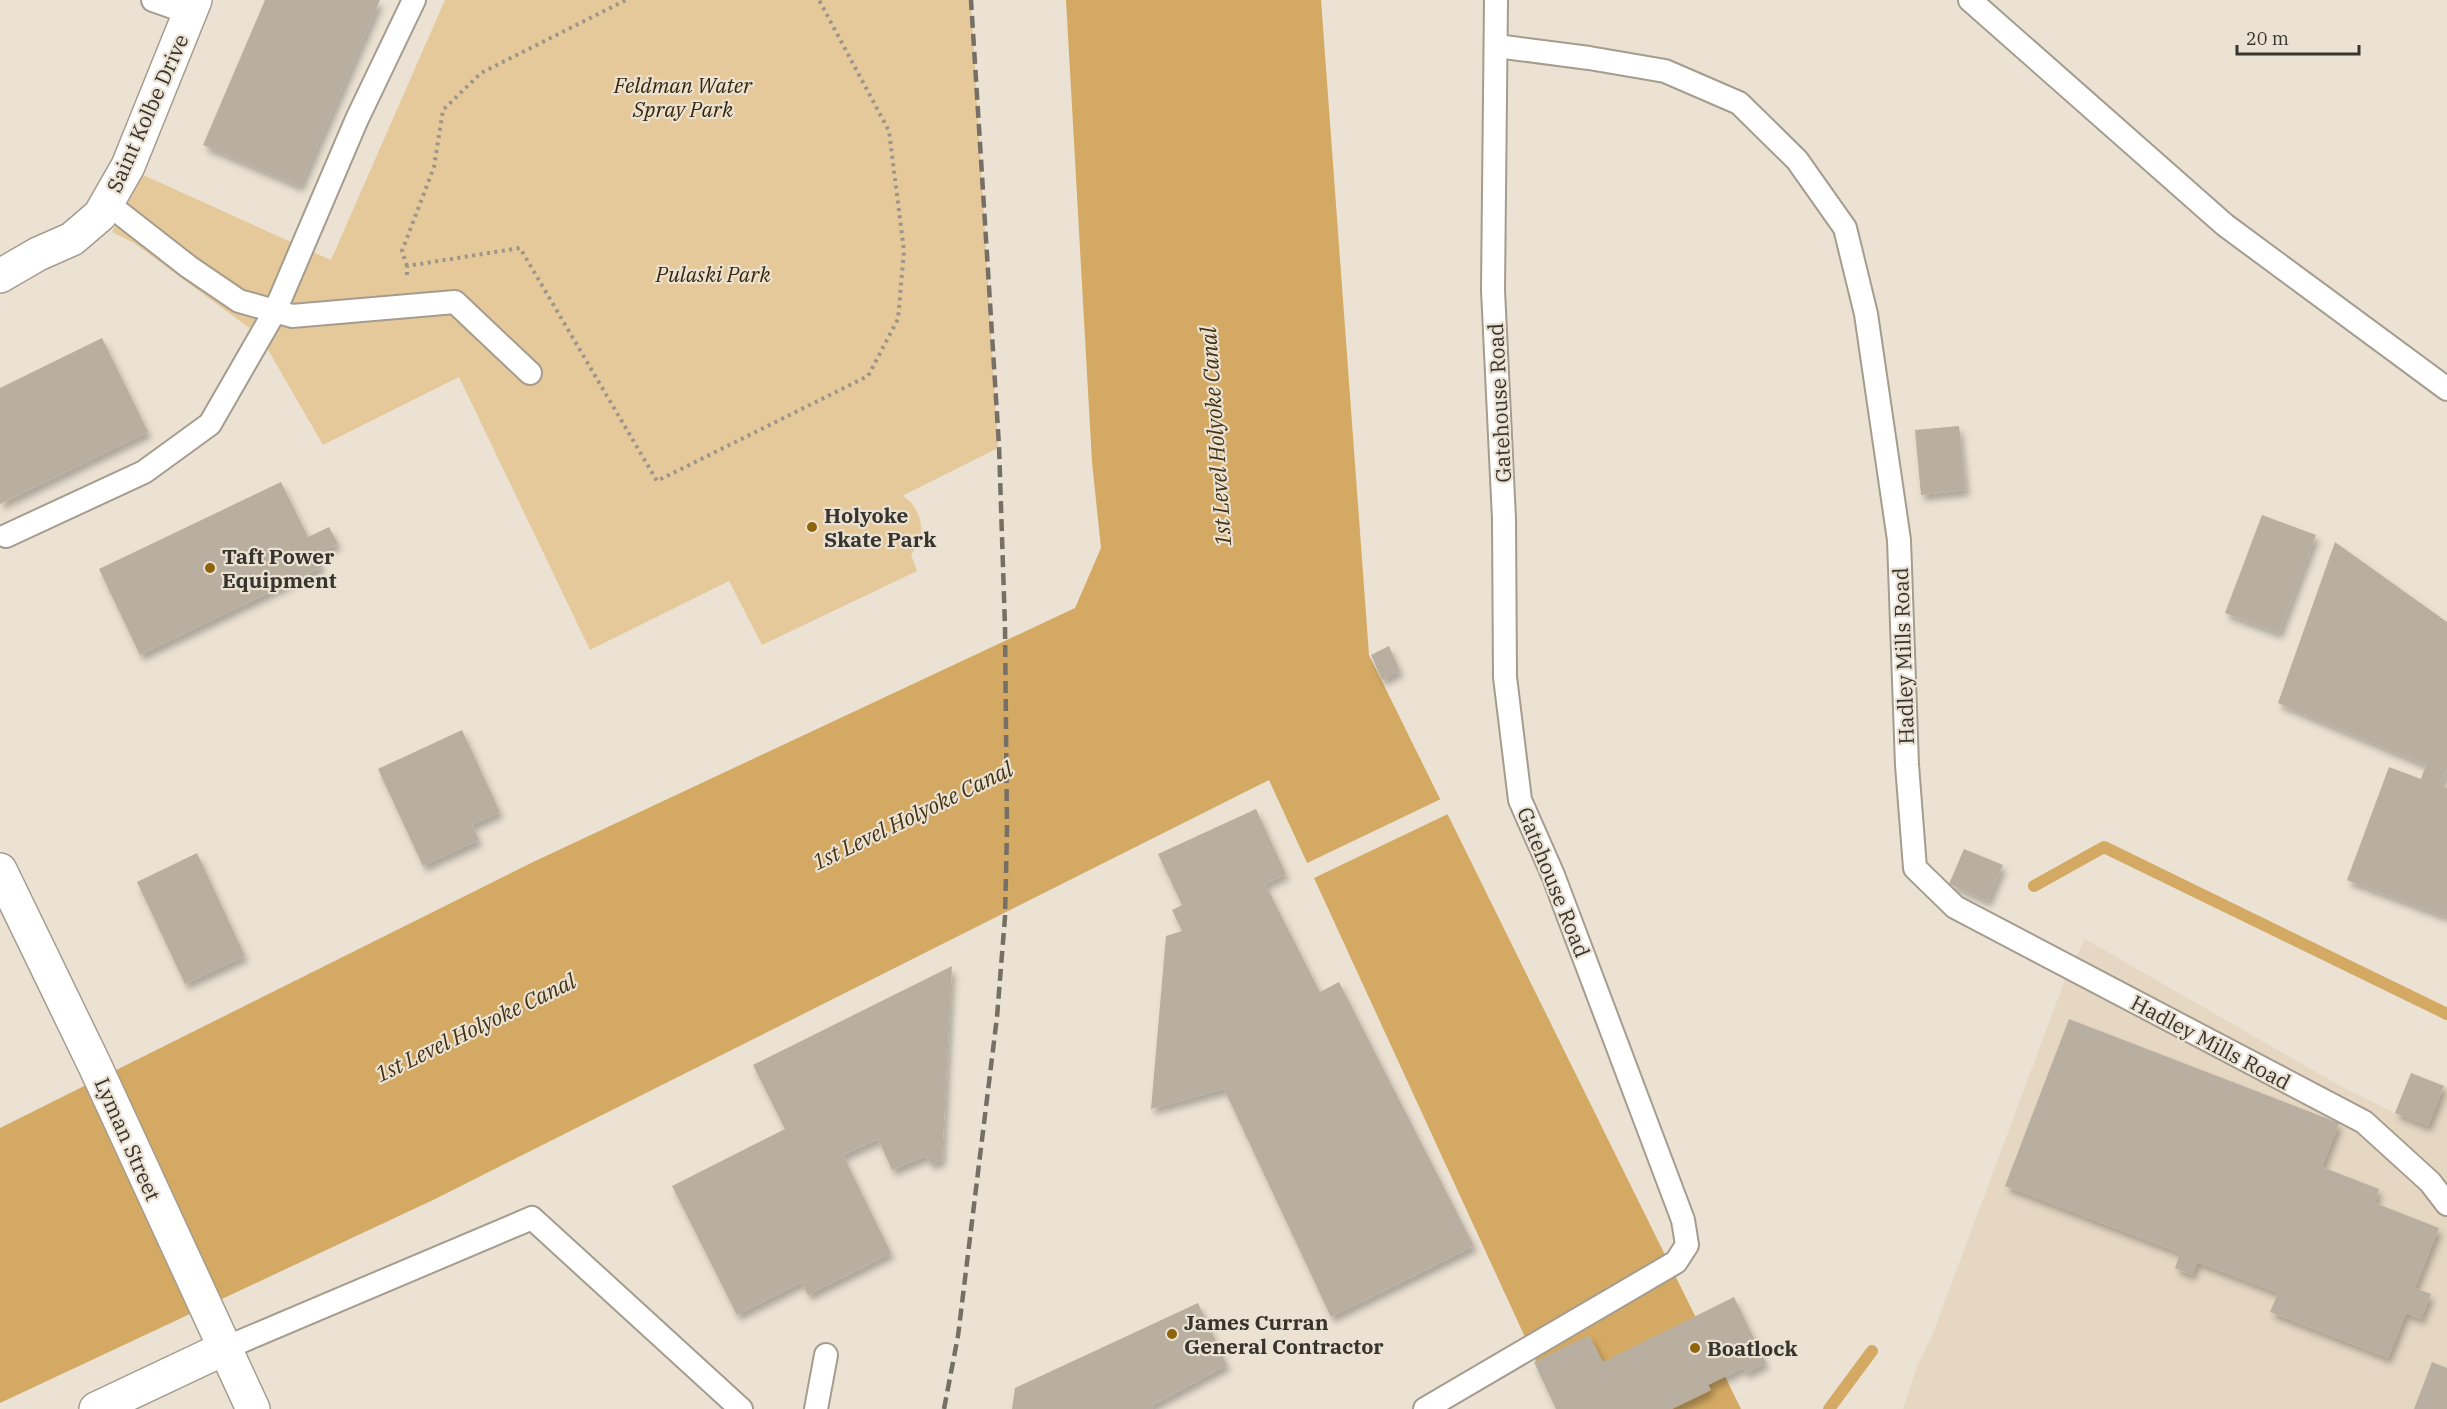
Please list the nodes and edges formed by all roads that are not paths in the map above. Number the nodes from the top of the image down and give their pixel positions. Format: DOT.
graph roads {
  1 [pos="153,0"];
  2 [pos="414,0"];
  3 [pos="1496,0"];
  4 [pos="1970,0"];
  5 [pos="192,6"];
  6 [pos="1497,46"];
  7 [pos="107,203"];
  8 [pos="0,276"];
  9 [pos="275,311"];
  10 [pos="530,373"];
  11 [pos="2447,389"];
  12 [pos="6,536"];
  13 [pos="0,870"];
  14 [pos="2447,1204"];
  15 [pos="223,1349"];
  16 [pos="826,1355"];
  17 [pos="96,1409"];
  18 [pos="253,1409"];
  19 [pos="741,1409"];
  20 [pos="816,1409"];
  21 [pos="1425,1409"];
  1 -- 5 [label="lane"];
  2 -- 9 [label="lane"];
  3 -- 6 [label="lane, Gatehouse Road"];
  4 -- 11 [label="lane"];
  5 -- 7 [label="main road, Saint Kolbe Drive"];
  6 -- 14 [label="lane, Hadley Mills Road"];
  6 -- 21 [label="lane, Gatehouse Road"];
  7 -- 8 [label="main road, Saint Kolbe Drive"];
  7 -- 9 [label="lane"];
  9 -- 10 [label="lane"];
  9 -- 12 [label="lane"];
  13 -- 15 [label="main road, Lyman Street"];
  15 -- 17 [label="main road"];
  15 -- 18 [label="main road, Lyman Street"];
  15 -- 19 [label="lane"];
  16 -- 20 [label="lane"];
}
